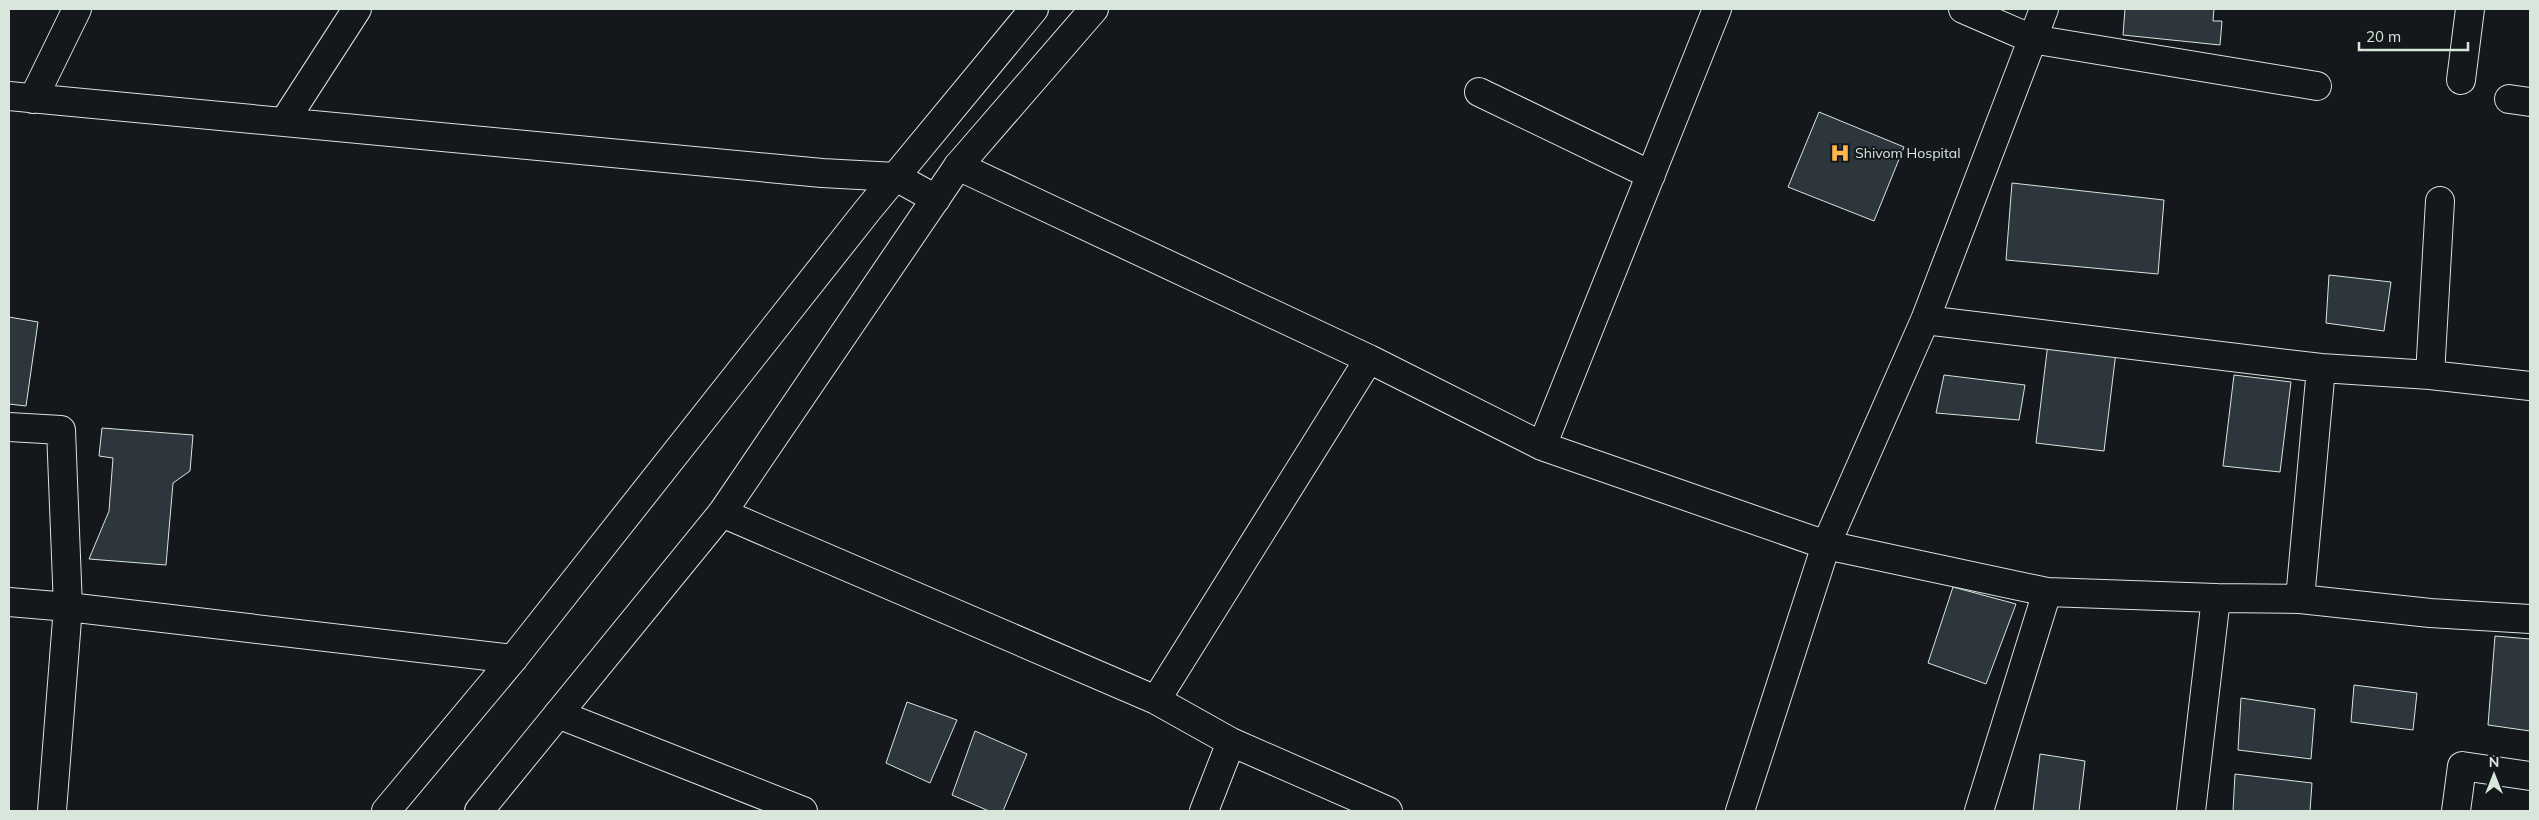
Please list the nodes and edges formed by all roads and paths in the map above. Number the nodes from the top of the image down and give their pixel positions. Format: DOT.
graph roads {
  1 [pos="77,9"];
  2 [pos="357,9"];
  3 [pos="1034,9"];
  4 [pos="1094,9"];
  5 [pos="1717,9"];
  6 [pos="1963,9"];
  7 [pos="2044,9"];
  8 [pos="2470,9"];
  9 [pos="2032,40"];
  10 [pos="2461,80"];
  11 [pos="2317,86"];
  12 [pos="1479,92"];
  13 [pos="21,97"];
  14 [pos="284,122"];
  15 [pos="958,166"];
  16 [pos="1651,175"];
  17 [pos="896,178"];
  18 [pos="936,199"];
  19 [pos="2440,201"];
  20 [pos="1925,320"];
  21 [pos="1368,359"];
  22 [pos="2321,368"];
  23 [pos="2430,375"];
  24 [pos="2530,386"];
  25 [pos="9,427"];
  26 [pos="1542,446"];
  27 [pos="722,513"];
  28 [pos="1826,546"];
  29 [pos="2047,592"];
  30 [pos="2216,598"];
  31 [pos="2300,599"];
  32 [pos="9,602"];
  33 [pos="68,606"];
  34 [pos="2530,618"];
  35 [pos="512,659"];
  36 [pos="1156,700"];
  37 [pos="558,714"];
  38 [pos="1231,742"];
  39 [pos="2530,776"];
  40 [pos="52,811"];
  41 [pos="386,811"];
  42 [pos="479,811"];
  43 [pos="803,811"];
  44 [pos="1204,811"];
  45 [pos="1388,811"];
  46 [pos="1740,811"];
  47 [pos="1978,811"];
  48 [pos="2191,811"];
  49 [pos="2456,811"];
  1 -- 13 [label="street"];
  2 -- 14 [label="street"];
  3 -- 17 [label="street"];
  4 -- 15 [label="street"];
  5 -- 16 [label="street"];
  6 -- 9 [label="street"];
  7 -- 9 [label="street"];
  8 -- 10 [label="street"];
  9 -- 11 [label="street"];
  9 -- 20 [label="street"];
  12 -- 16 [label="street"];
  13 -- 14 [label="street"];
  14 -- 17 [label="street"];
  15 -- 18 [label="street"];
  15 -- 21 [label="street"];
  16 -- 26 [label="street"];
  17 -- 18 [label="street"];
  17 -- 35 [label="street"];
  18 -- 27 [label="street"];
  19 -- 23 [label="street"];
  20 -- 22 [label="street"];
  20 -- 28 [label="street"];
  21 -- 26 [label="street"];
  21 -- 36 [label="street"];
  22 -- 23 [label="street"];
  22 -- 31 [label="street"];
  23 -- 24 [label="street"];
  25 -- 33 [label="street"];
  26 -- 28 [label="street"];
  27 -- 36 [label="street"];
  27 -- 37 [label="street"];
  28 -- 29 [label="street"];
  28 -- 46 [label="street"];
  29 -- 30 [label="street"];
  29 -- 47 [label="street"];
  30 -- 31 [label="street"];
  30 -- 48 [label="street"];
  31 -- 34 [label="street"];
  32 -- 33 [label="street"];
  33 -- 35 [label="street"];
  33 -- 40 [label="street"];
  35 -- 41 [label="street"];
  36 -- 38 [label="street"];
  37 -- 42 [label="street"];
  37 -- 43 [label="street"];
  38 -- 44 [label="street"];
  38 -- 45 [label="street"];
  39 -- 49 [label="street"];
}
